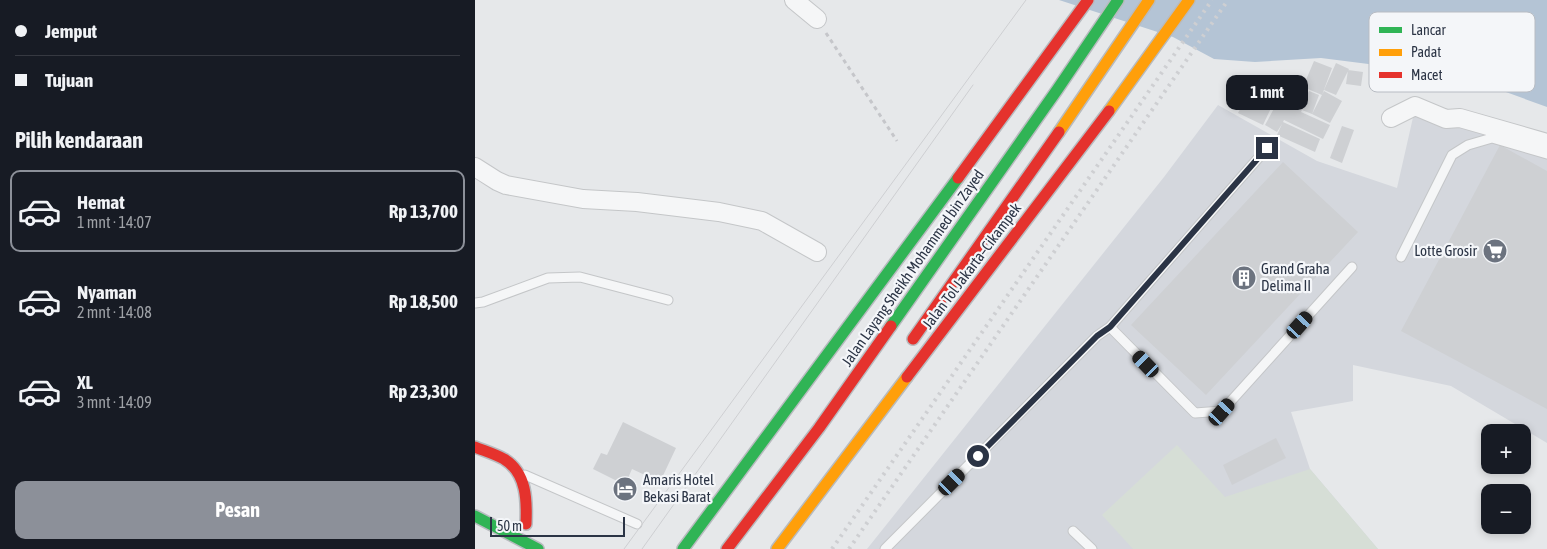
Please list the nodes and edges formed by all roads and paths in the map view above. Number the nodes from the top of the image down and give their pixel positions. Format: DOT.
graph roads {
  1 [pos="794,0"];
  2 [pos="1088,0"];
  3 [pos="1118,0"];
  4 [pos="1149,0"];
  5 [pos="1189,0"];
  6 [pos="817,18"];
  7 [pos="1391,118"];
  8 [pos="897,141"];
  9 [pos="1547,143"];
  10 [pos="1267,148"];
  11 [pos="1547,154"];
  12 [pos="475,166"];
  13 [pos="817,252"];
  14 [pos="1401,257"];
  15 [pos="1351,267"];
  16 [pos="668,300"];
  17 [pos="475,302"];
  18 [pos="1110,327"];
  19 [pos="909,345"];
  20 [pos="475,447"];
  21 [pos="518,472"];
  22 [pos="475,516"];
  23 [pos="526,524"];
  24 [pos="637,524"];
  25 [pos="1073,531"];
  26 [pos="538,549"];
  27 [pos="683,549"];
  28 [pos="727,549"];
  29 [pos="777,549"];
  30 [pos="885,549"];
  31 [pos="1092,549"];
  1 -- 6 [label="street"];
  2 -- 27 [label="highway"];
  3 -- 28 [label="highway, Jalan Layang Sheikh Mohammed bin Zayed"];
  4 -- 19 [label="highway"];
  5 -- 29 [label="highway, Jalan Tol Jakarta–Cikampek"];
  6 -- 8 [label="path"];
  7 -- 9 [label="street"];
  10 -- 18 [label="lane"];
  11 -- 14 [label="lane"];
  12 -- 13 [label="street"];
  15 -- 18 [label="lane"];
  16 -- 17 [label="lane"];
  18 -- 30 [label="lane"];
  20 -- 21 [label="highway"];
  21 -- 23 [label="highway"];
  21 -- 24 [label="lane"];
  22 -- 26 [label="highway"];
  25 -- 31 [label="lane"];
}
